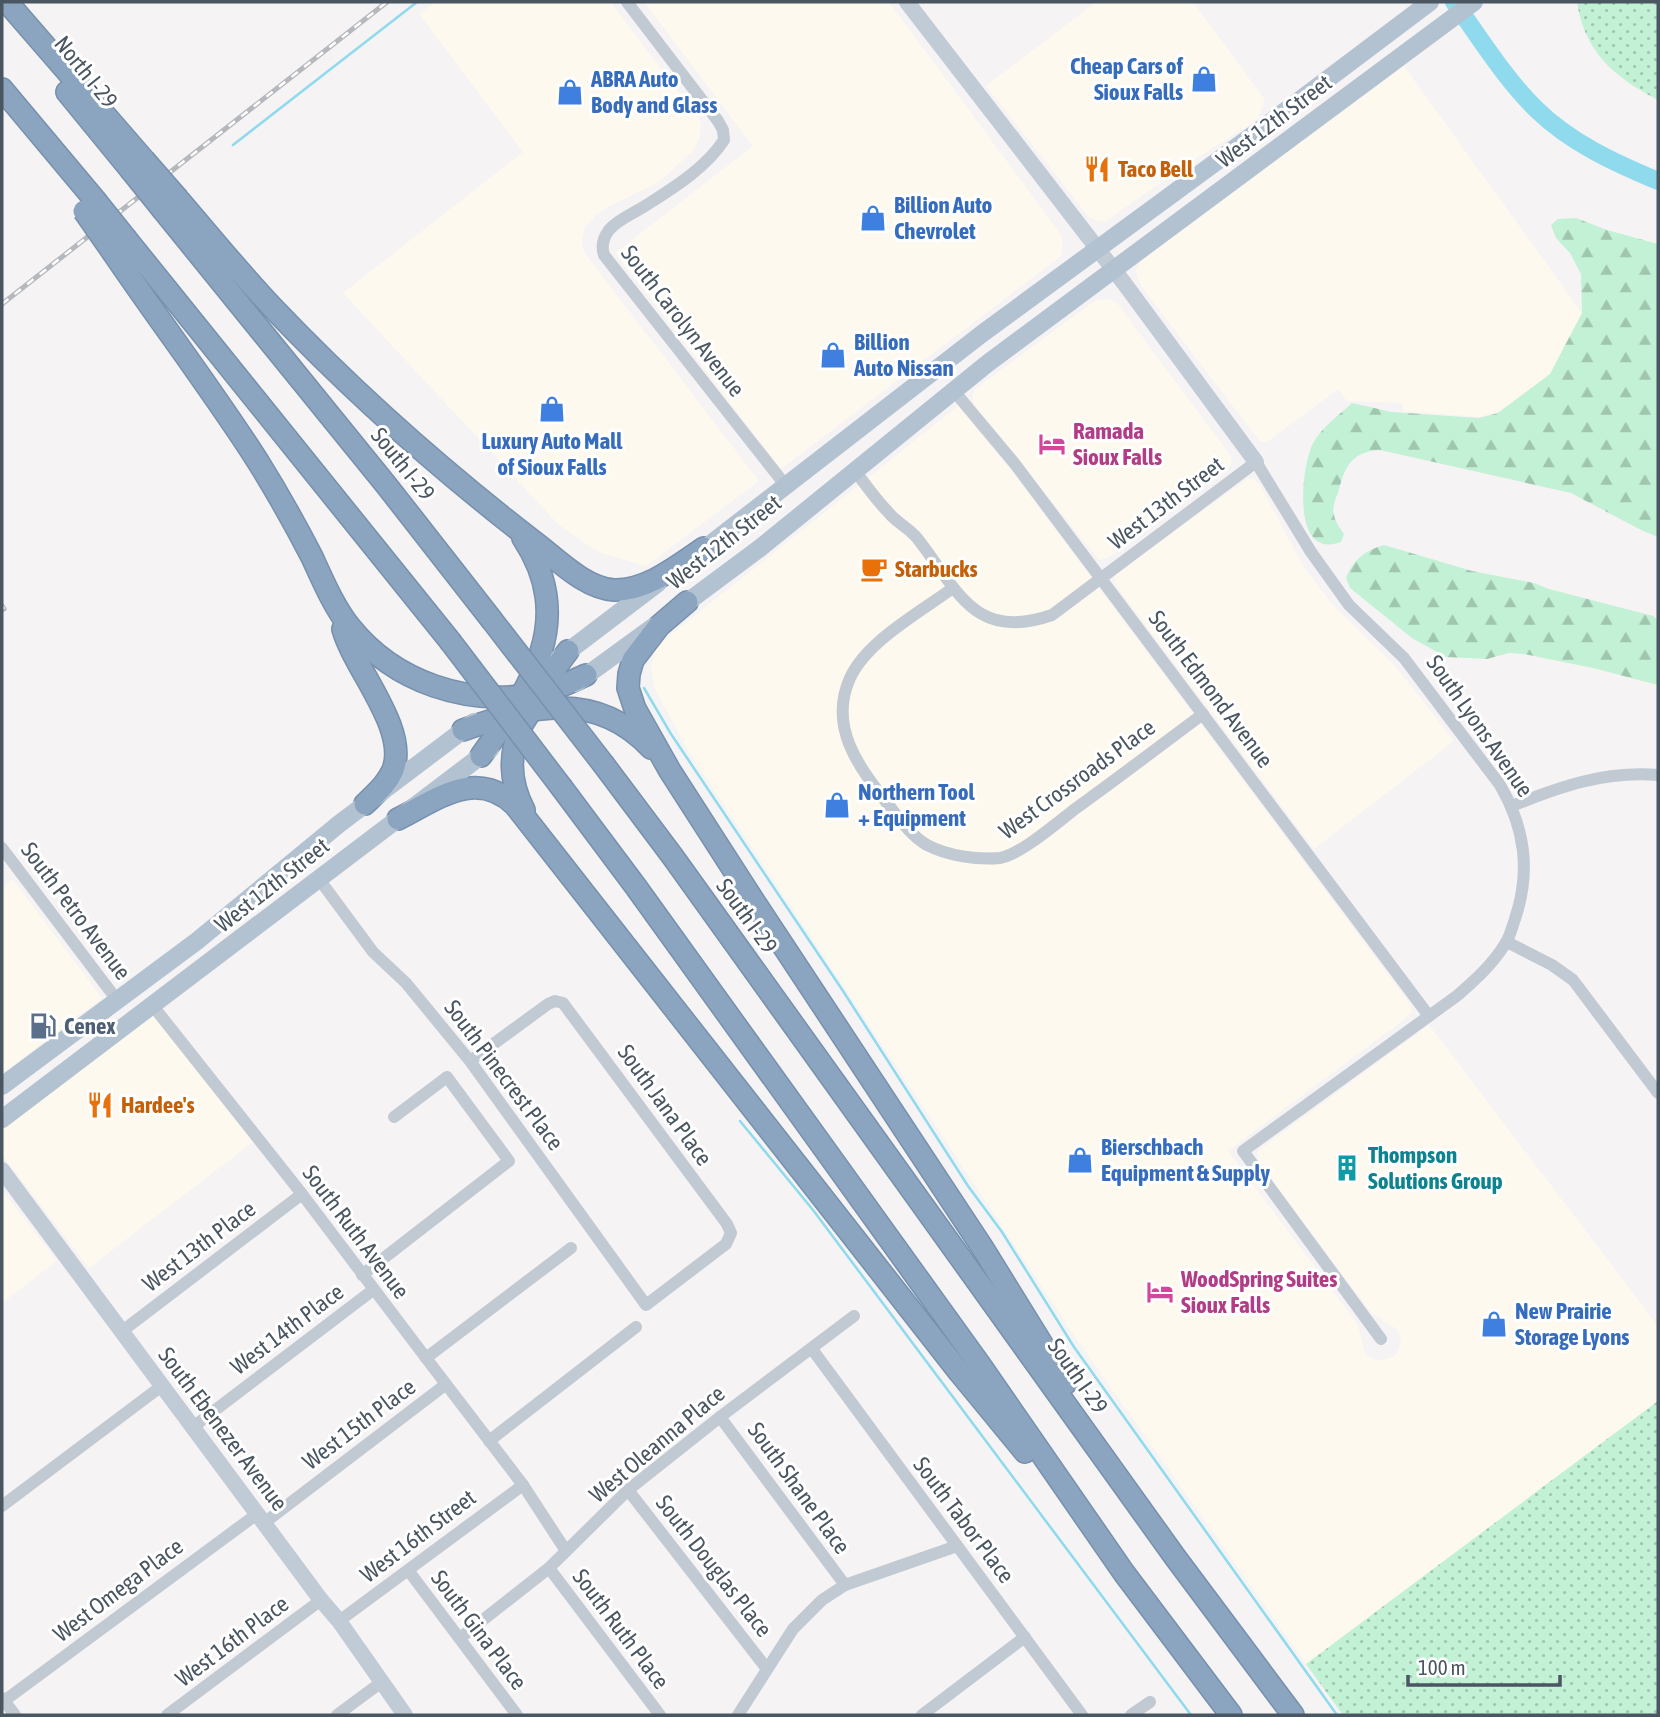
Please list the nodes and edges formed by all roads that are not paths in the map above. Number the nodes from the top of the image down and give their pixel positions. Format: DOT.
graph roads {
  1 [pos="7,2"];
  2 [pos="627,2"];
  3 [pos="907,2"];
  4 [pos="1430,2"];
  5 [pos="1474,2"];
  6 [pos="2,8"];
  7 [pos="2,91"];
  8 [pos="137,164"];
  9 [pos="170,204"];
  10 [pos="120,247"];
  11 [pos="1098,249"];
  12 [pos="1114,270"];
  13 [pos="954,391"];
  14 [pos="1256,462"];
  15 [pos="855,471"];
  16 [pos="786,486"];
  17 [pos="516,528"];
  18 [pos="704,548"];
  19 [pos="1101,578"];
  20 [pos="953,588"];
  21 [pos="687,602"];
  22 [pos="338,610"];
  23 [pos="568,651"];
  24 [pos="586,675"];
  25 [pos="525,703"];
  26 [pos="1203,714"];
  27 [pos="463,730"];
  28 [pos="481,756"];
  29 [pos="670,771"];
  30 [pos="1658,775"];
  31 [pos="365,804"];
  32 [pos="1512,806"];
  33 [pos="398,818"];
  34 [pos="533,827"];
  35 [pos="2,848"];
  36 [pos="319,879"];
  37 [pos="1507,942"];
  38 [pos="117,1000"];
  39 [pos="153,1006"];
  40 [pos="1429,1016"];
  41 [pos="470,1061"];
  42 [pos="2,1086"];
  43 [pos="1658,1093"];
  44 [pos="394,1117"];
  45 [pos="2,1119"];
  46 [pos="2,1170"];
  47 [pos="302,1194"];
  48 [pos="571,1248"];
  49 [pos="362,1275"];
  50 [pos="373,1290"];
  51 [pos="646,1305"];
  52 [pos="854,1316"];
  53 [pos="636,1328"];
  54 [pos="121,1332"];
  55 [pos="1381,1339"];
  56 [pos="812,1349"];
  57 [pos="426,1358"];
  58 [pos="163,1385"];
  59 [pos="445,1385"];
  60 [pos="720,1417"];
  61 [pos="193,1427"];
  62 [pos="489,1441"];
  63 [pos="523,1485"];
  64 [pos="628,1489"];
  65 [pos="2,1506"];
  66 [pos="261,1518"];
  67 [pos="957,1546"];
  68 [pos="566,1551"];
  69 [pos="1175,1558"];
  70 [pos="549,1568"];
  71 [pos="408,1570"];
  72 [pos="1124,1573"];
  73 [pos="845,1585"];
  74 [pos="321,1600"];
  75 [pos="339,1621"];
  76 [pos="1025,1637"];
  77 [pos="460,1638"];
  78 [pos="768,1669"];
  79 [pos="383,1681"];
  80 [pos="3,1699"];
  81 [pos="1150,1702"];
  82 [pos="15,1715"];
  83 [pos="167,1715"];
  84 [pos="337,1715"];
  85 [pos="405,1715"];
  86 [pos="517,1715"];
  87 [pos="660,1715"];
  88 [pos="738,1715"];
  89 [pos="922,1715"];
  90 [pos="1082,1715"];
  91 [pos="1132,1715"];
  92 [pos="1231,1715"];
  93 [pos="1293,1715"];
  1 -- 8 [label="highway"];
  2 -- 16 [label="street, South Carolyn Avenue"];
  3 -- 11 [label="street, South Lyons Avenue"];
  4 -- 11 [label="main road, West 12th Street"];
  5 -- 12 [label="main road, West 12th Street"];
  6 -- 8 [label="highway, North I-29"];
  7 -- 10 [label="highway, bridge"];
  8 -- 9 [label="highway, South I-29, bridge"];
  9 -- 17 [label="highway"];
  9 -- 69 [label="highway, South I-29, bridge"];
  10 -- 22 [label="highway"];
  10 -- 72 [label="highway, bridge"];
  11 -- 12 [label="street, South Lyons Avenue"];
  11 -- 16 [label="main road, West 12th Street"];
  12 -- 13 [label="main road, West 12th Street"];
  12 -- 14 [label="street, South Lyons Avenue"];
  13 -- 15 [label="main road, West 12th Street"];
  13 -- 19 [label="street, South Edmond Avenue"];
  14 -- 19 [label="street, West 13th Street"];
  14 -- 32 [label="street, South Lyons Avenue"];
  15 -- 20 [label="street, West 13th Street"];
  15 -- 21 [label="main road, West 12th Street"];
  16 -- 18 [label="main road, West 12th Street"];
  17 -- 18 [label="highway"];
  17 -- 25 [label="highway"];
  18 -- 23 [label="main road, West 12th Street"];
  19 -- 20 [label="street, West 13th Street"];
  19 -- 26 [label="street, South Edmond Avenue"];
  20 -- 26 [label="street, West Crossroads Place"];
  21 -- 24 [label="main road, West 12th Street"];
  21 -- 29 [label="highway"];
  22 -- 25 [label="highway"];
  22 -- 31 [label="highway"];
  23 -- 25 [label="highway"];
  24 -- 25 [label="highway"];
  25 -- 27 [label="highway"];
  25 -- 28 [label="highway"];
  25 -- 29 [label="highway"];
  25 -- 34 [label="highway"];
  26 -- 40 [label="street, South Edmond Avenue"];
  27 -- 31 [label="main road, West 12th Street"];
  28 -- 33 [label="main road, West 12th Street"];
  29 -- 69 [label="highway"];
  30 -- 32 [label="street"];
  31 -- 38 [label="main road, West 12th Street"];
  32 -- 37 [label="street, South Lyons Avenue"];
  33 -- 34 [label="highway"];
  33 -- 36 [label="main road, West 12th Street"];
  34 -- 72 [label="highway"];
  35 -- 38 [label="street, South Petro Avenue"];
  36 -- 39 [label="main road, West 12th Street"];
  36 -- 41 [label="street, South Pinecrest Place"];
  37 -- 40 [label="street, South Lyons Avenue"];
  37 -- 43 [label="street"];
  38 -- 42 [label="main road, West 12th Street"];
  39 -- 45 [label="main road, West 12th Street"];
  39 -- 47 [label="street, South Ruth Avenue"];
  40 -- 55 [label="street, South Lyons Avenue"];
  41 -- 51 [label="street, South Pinecrest Place"];
  41 -- 51 [label="street, South Jana Place"];
  44 -- 49 [label="street, West 14th Place"];
  46 -- 54 [label="street, South Ebenezer Avenue"];
  47 -- 49 [label="street, South Ruth Avenue"];
  47 -- 54 [label="street, West 13th Place"];
  48 -- 57 [label="street, West 15th Place"];
  49 -- 50 [label="street, South Ruth Avenue"];
  50 -- 57 [label="street, South Ruth Avenue"];
  50 -- 61 [label="street, West 14th Place"];
  52 -- 56 [label="street, West Oleanna Place"];
  53 -- 62 [label="street"];
  54 -- 58 [label="street, South Ebenezer Avenue"];
  56 -- 60 [label="street, West Oleanna Place"];
  56 -- 67 [label="street, South Tabor Place"];
  57 -- 59 [label="street, South Ruth Avenue"];
  58 -- 61 [label="street, South Ebenezer Avenue"];
  58 -- 65 [label="street"];
  59 -- 62 [label="street, South Ruth Avenue"];
  59 -- 66 [label="street, West 15th Place"];
  60 -- 64 [label="street, West Oleanna Place"];
  60 -- 73 [label="street, South Shane Place"];
  61 -- 66 [label="street, South Ebenezer Avenue"];
  62 -- 63 [label="street, South Ruth Avenue"];
  63 -- 68 [label="street, South Ruth Place"];
  63 -- 71 [label="street, West 16th Street"];
  64 -- 68 [label="street, West Oleanna Place"];
  64 -- 78 [label="street, South Douglas Place"];
  66 -- 74 [label="street, South Ebenezer Avenue"];
  66 -- 80 [label="street, West Omega Place"];
  67 -- 73 [label="street"];
  67 -- 76 [label="street, South Tabor Place"];
  68 -- 70 [label="street, West Oleanna Place"];
  69 -- 93 [label="highway, South I-29"];
  70 -- 77 [label="street, West Oleanna Place"];
  70 -- 87 [label="street, South Ruth Place"];
  71 -- 75 [label="street, West 16th Street"];
  71 -- 77 [label="street, South Gina Place"];
  72 -- 92 [label="highway"];
  73 -- 78 [label="street"];
  74 -- 75 [label="street, South Ebenezer Avenue"];
  74 -- 83 [label="street, West 16th Place"];
  75 -- 79 [label="street, South Ebenezer Avenue"];
  76 -- 89 [label="street"];
  76 -- 90 [label="street, South Tabor Place"];
  77 -- 86 [label="street, South Gina Place"];
  78 -- 88 [label="street"];
  79 -- 84 [label="street"];
  79 -- 85 [label="street, South Ebenezer Avenue"];
  80 -- 82 [label="street"];
  81 -- 91 [label="street"];
}
